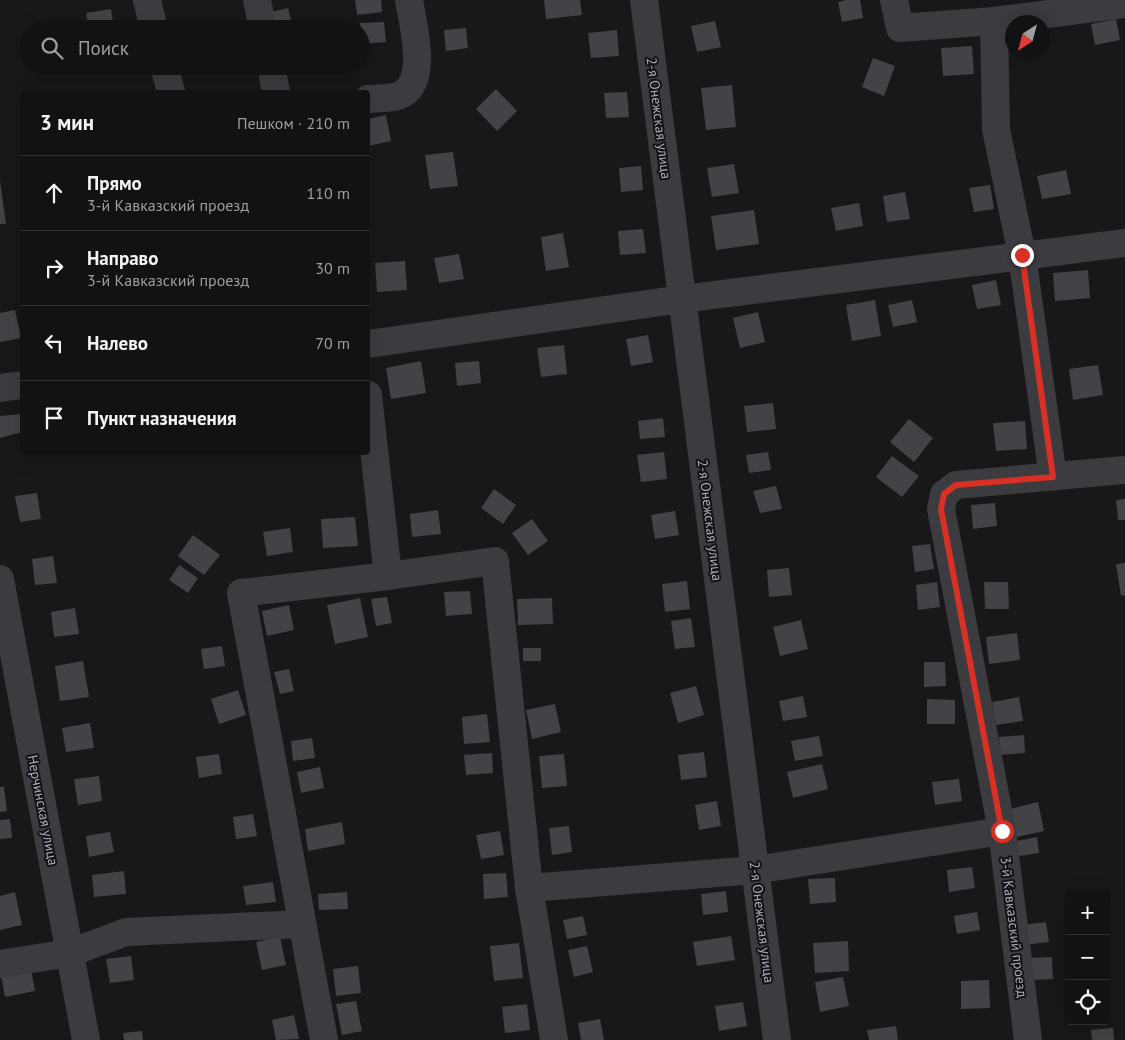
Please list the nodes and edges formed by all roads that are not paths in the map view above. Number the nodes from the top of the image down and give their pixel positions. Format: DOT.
graph roads {
  1 [pos="146,0"];
  2 [pos="257,0"];
  3 [pos="409,0"];
  4 [pos="644,0"];
  5 [pos="894,0"];
  6 [pos="1107,4"];
  7 [pos="152,20"];
  8 [pos="261,20"];
  9 [pos="994,21"];
  10 [pos="166,75"];
  11 [pos="273,75"];
  12 [pos="170,90"];
  13 [pos="276,90"];
  14 [pos="370,99"];
  15 [pos="1125,243"];
  16 [pos="1022,255"];
  17 [pos="682,299"];
  18 [pos="370,344"];
  19 [pos="20,386"];
  20 [pos="0,388"];
  21 [pos="370,413"];
  22 [pos="1125,470"];
  23 [pos="1053,477"];
  24 [pos="388,576"];
  25 [pos="0,579"];
  26 [pos="1002,831"];
  27 [pos="755,870"];
  28 [pos="529,888"];
  29 [pos="302,924"];
  30 [pos="70,952"];
  31 [pos="0,964"];
  32 [pos="86,1040"];
  33 [pos="324,1040"];
  34 [pos="554,1040"];
  35 [pos="777,1040"];
  36 [pos="1028,1040"];
  1 -- 7 [label="street"];
  2 -- 8 [label="street"];
  3 -- 14 [label="street"];
  4 -- 17 [label="street, 2-я Онежская улица"];
  5 -- 9 [label="street"];
  6 -- 9 [label="street"];
  9 -- 16 [label="street"];
  10 -- 12 [label="street"];
  11 -- 13 [label="street"];
  15 -- 16 [label="street"];
  16 -- 17 [label="street"];
  16 -- 23 [label="street"];
  17 -- 18 [label="street"];
  17 -- 27 [label="street, 2-я Онежская улица"];
  19 -- 20 [label="street"];
  21 -- 24 [label="street"];
  22 -- 23 [label="street, 3-й Кавказский проезд"];
  23 -- 26 [label="street, 3-й Кавказский проезд"];
  24 -- 28 [label="street"];
  24 -- 29 [label="street"];
  25 -- 30 [label="street, Нерчинская улица"];
  26 -- 27 [label="street"];
  26 -- 36 [label="street, 3-й Кавказский проезд"];
  27 -- 28 [label="street"];
  27 -- 35 [label="street, 2-я Онежская улица"];
  28 -- 34 [label="street"];
  29 -- 30 [label="street"];
  29 -- 33 [label="street"];
  30 -- 31 [label="street"];
  30 -- 32 [label="street, Нерчинская улица"];
}
